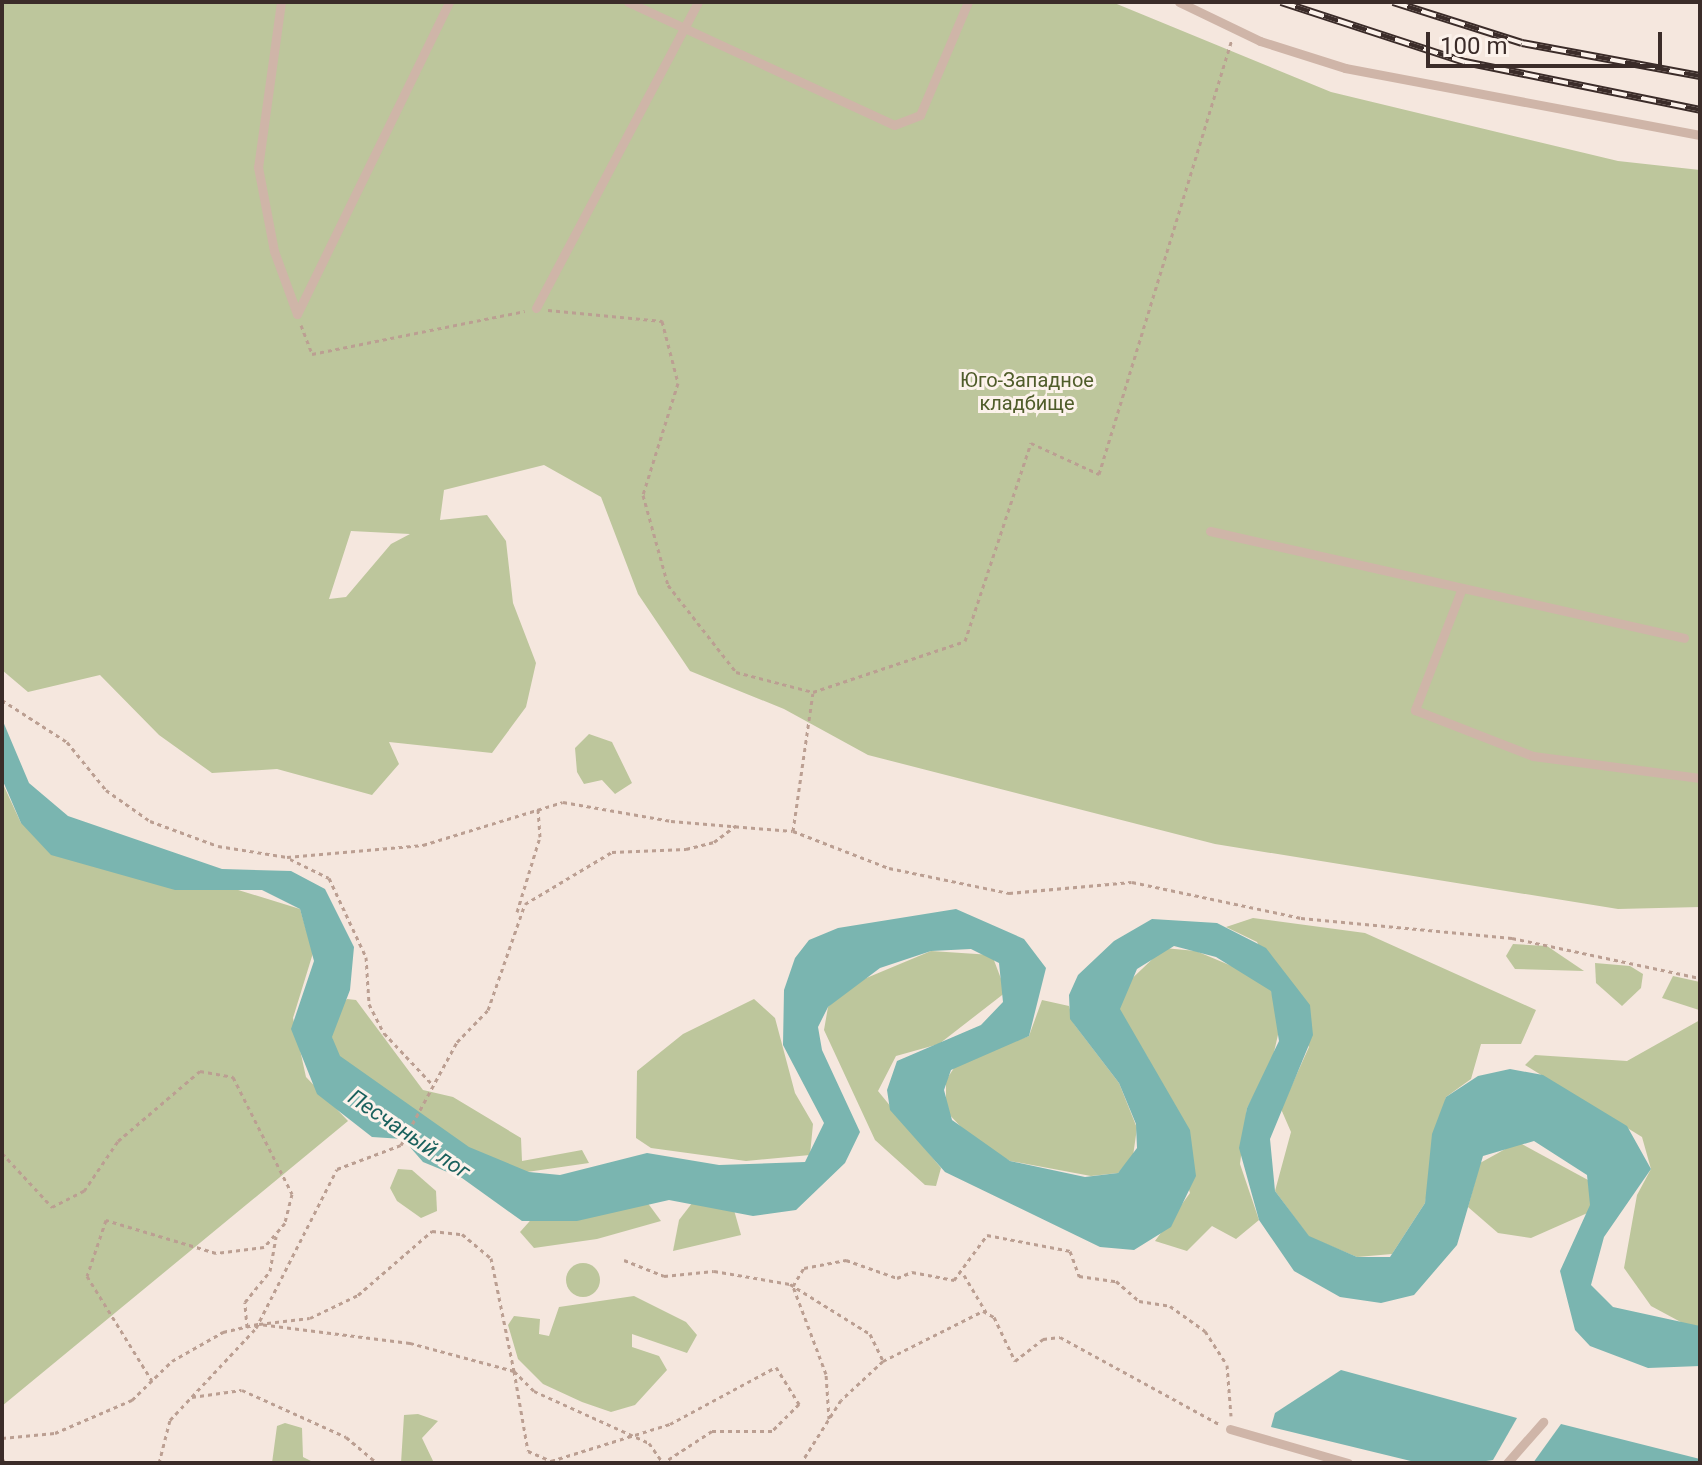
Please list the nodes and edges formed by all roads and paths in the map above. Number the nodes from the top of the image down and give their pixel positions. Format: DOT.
graph roads {
  1 [pos="281,2"];
  2 [pos="449,2"];
  3 [pos="628,2"];
  4 [pos="698,2"];
  5 [pos="968,2"];
  6 [pos="1179,2"];
  7 [pos="683,29"];
  8 [pos="1235,29"];
  9 [pos="1700,135"];
  10 [pos="536,308"];
  11 [pos="297,314"];
  12 [pos="1210,531"];
  13 [pos="1462,588"];
  14 [pos="1684,638"];
  15 [pos="813,692"];
  16 [pos="2,700"];
  17 [pos="1700,778"];
  18 [pos="538,807"];
  19 [pos="738,824"];
  20 [pos="793,831"];
  21 [pos="287,857"];
  22 [pos="515,918"];
  23 [pos="1700,978"];
  24 [pos="433,1085"];
  25 [pos="2,1153"];
  26 [pos="277,1233"];
  27 [pos="624,1260"];
  28 [pos="963,1274"];
  29 [pos="793,1286"];
  30 [pos="986,1312"];
  31 [pos="259,1324"];
  32 [pos="247,1327"];
  33 [pos="883,1361"];
  34 [pos="514,1371"];
  35 [pos="152,1381"];
  36 [pos="192,1397"];
  37 [pos="829,1419"];
  38 [pos="1543,1422"];
  39 [pos="1230,1429"];
  40 [pos="631,1435"];
  41 [pos="2,1438"];
  42 [pos="2,1458"];
  43 [pos="5,1463"];
  44 [pos="159,1463"];
  45 [pos="377,1463"];
  46 [pos="663,1463"];
  47 [pos="801,1463"];
  48 [pos="1348,1463"];
  49 [pos="1507,1463"];
  1 -- 11 [label="lane"];
  2 -- 11 [label="lane"];
  3 -- 7 [label="lane"];
  4 -- 7 [label="lane"];
  5 -- 7 [label="lane"];
  6 -- 8 [label="lane"];
  7 -- 10 [label="lane"];
  8 -- 9 [label="lane"];
  8 -- 15 [label="path"];
  10 -- 11 [label="path"];
  10 -- 15 [label="path"];
  12 -- 13 [label="lane"];
  13 -- 14 [label="lane"];
  13 -- 17 [label="lane"];
  15 -- 20 [label="path"];
  16 -- 21 [label="path"];
  18 -- 19 [label="path"];
  18 -- 21 [label="path"];
  18 -- 22 [label="path"];
  19 -- 20 [label="path"];
  19 -- 22 [label="path"];
  20 -- 23 [label="path"];
  21 -- 24 [label="path"];
  22 -- 24 [label="path"];
  24 -- 31 [label="path"];
  25 -- 26 [label="path"];
  26 -- 32 [label="path"];
  26 -- 35 [label="path"];
  27 -- 29 [label="path"];
  28 -- 29 [label="path"];
  28 -- 30 [label="path"];
  28 -- 39 [label="path"];
  29 -- 33 [label="path"];
  29 -- 37 [label="path"];
  30 -- 33 [label="path"];
  30 -- 39 [label="path"];
  31 -- 32 [label="path"];
  31 -- 34 [label="path"];
  31 -- 34 [label="path"];
  31 -- 36 [label="path"];
  32 -- 35 [label="path"];
  33 -- 37 [label="path"];
  34 -- 40 [label="path"];
  34 -- 40 [label="path"];
  35 -- 41 [label="path"];
  36 -- 44 [label="path"];
  36 -- 45 [label="path"];
  37 -- 47 [label="path"];
  38 -- 49 [label="lane"];
  39 -- 48 [label="lane"];
  40 -- 46 [label="path"];
  40 -- 46 [label="path"];
  42 -- 43 [label="path"];
}
